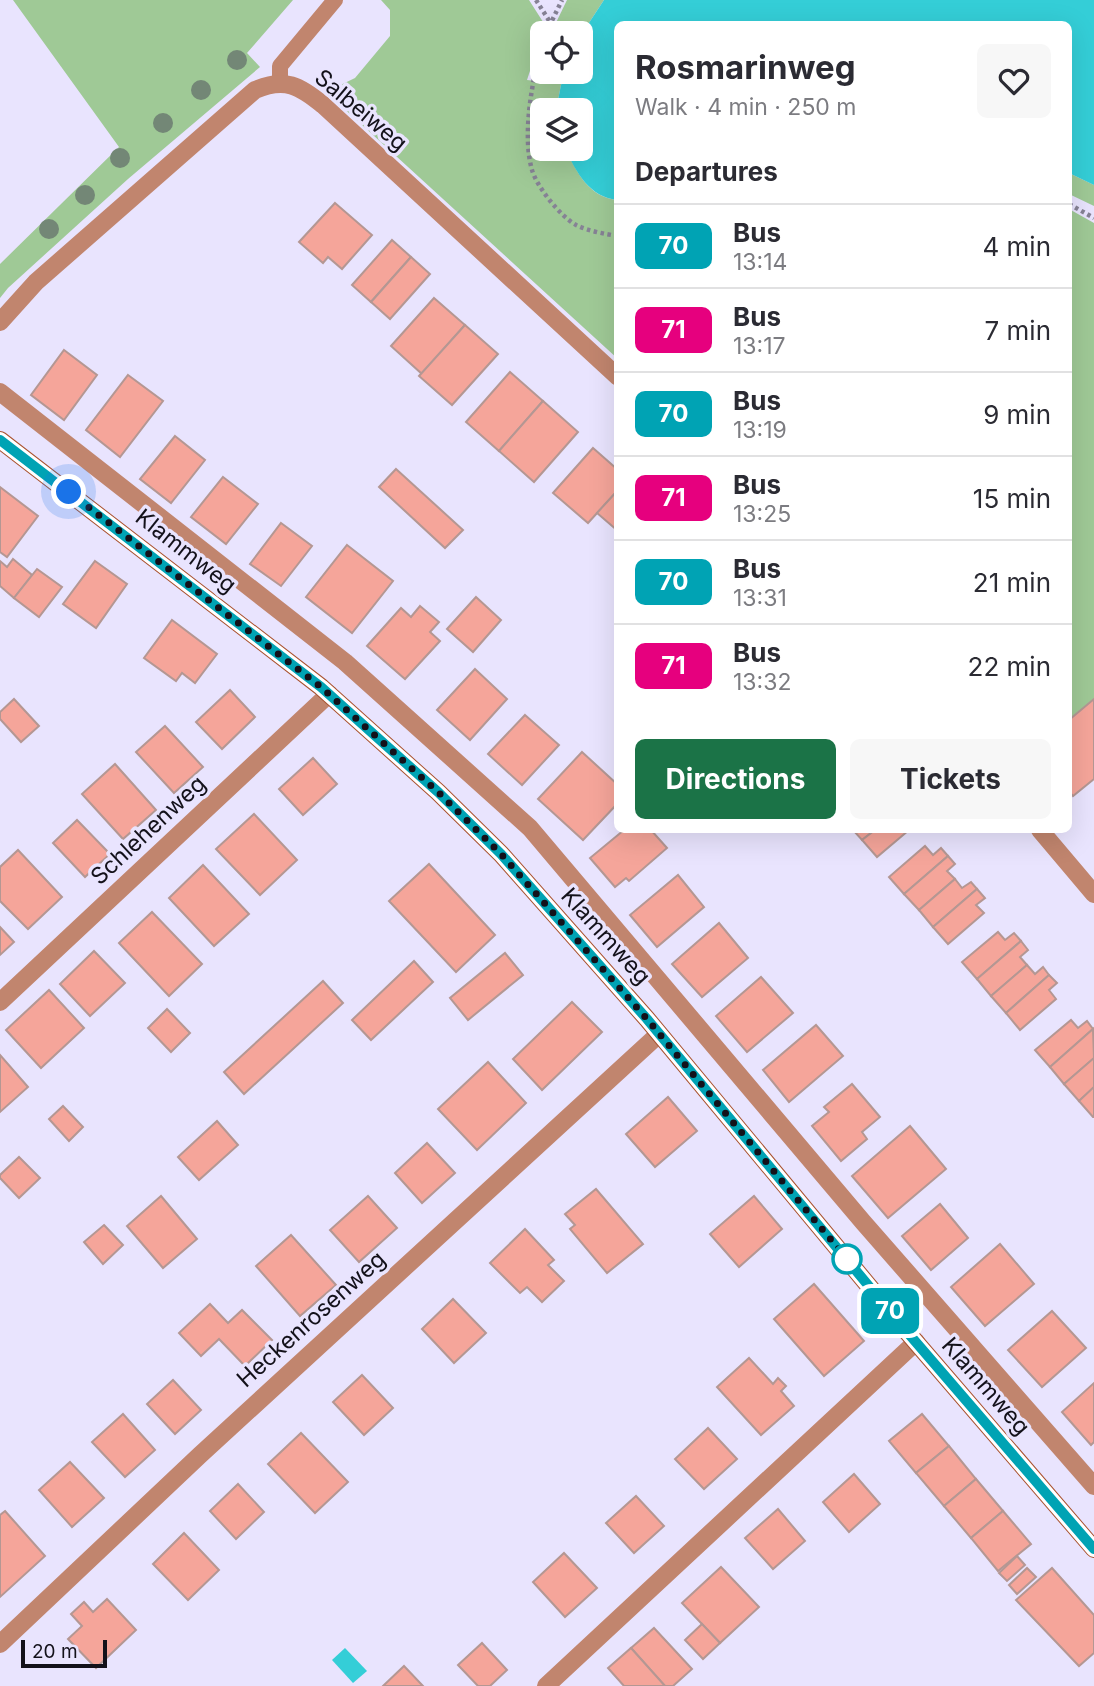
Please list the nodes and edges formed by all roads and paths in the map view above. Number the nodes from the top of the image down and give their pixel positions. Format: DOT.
graph roads {
  1 [pos="335,0"];
  2 [pos="536,0"];
  3 [pos="562,0"];
  4 [pos="549,21"];
  5 [pos="551,21"];
  6 [pos="280,82"];
  7 [pos="534,84"];
  8 [pos="1072,206"];
  9 [pos="1094,218"];
  10 [pos="614,235"];
  11 [pos="0,322"];
  12 [pos="614,373"];
  13 [pos="0,392"];
  14 [pos="0,440"];
  15 [pos="329,694"];
  16 [pos="1043,833"];
  17 [pos="1094,894"];
  18 [pos="0,1002"];
  19 [pos="659,1034"];
  20 [pos="916,1342"];
  21 [pos="1094,1486"];
  22 [pos="1094,1549"];
  23 [pos="0,1644"];
  24 [pos="547,1686"];
  1 -- 6 [label="lane"];
  2 -- 4 [label="path"];
  3 -- 5 [label="path"];
  6 -- 11 [label="street, Salbeiweg"];
  6 -- 12 [label="street, Salbeiweg"];
  7 -- 10 [label="path"];
  8 -- 9 [label="path"];
  13 -- 21 [label="street, Klammweg"];
  14 -- 15 [label="main road, Klammweg"];
  15 -- 18 [label="street, Schlehenweg"];
  15 -- 19 [label="main road, Klammweg"];
  16 -- 17 [label="street"];
  19 -- 20 [label="main road, Klammweg"];
  19 -- 23 [label="street, Heckenrosenweg"];
  20 -- 22 [label="main road, Klammweg"];
  20 -- 24 [label="street"];
}
